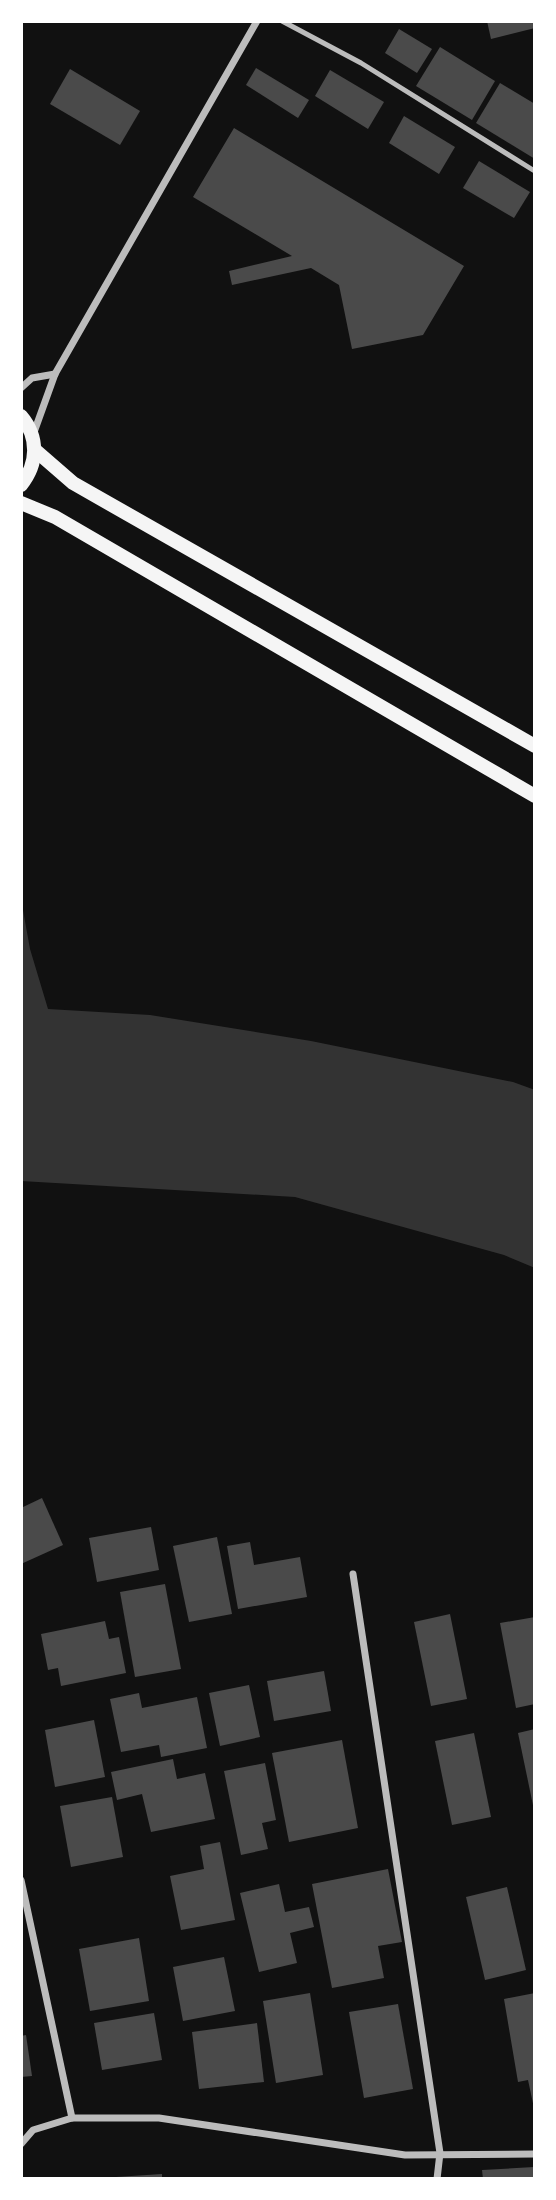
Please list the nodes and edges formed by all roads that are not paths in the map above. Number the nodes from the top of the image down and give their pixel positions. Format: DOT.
graph roads {
  1 [pos="257,21"];
  2 [pos="282,21"];
  3 [pos="533,170"];
  4 [pos="55,374"];
  5 [pos="21,388"];
  6 [pos="21,416"];
  7 [pos="34,443"];
  8 [pos="21,485"];
  9 [pos="21,503"];
  10 [pos="535,746"];
  11 [pos="535,796"];
  12 [pos="353,1574"];
  13 [pos="21,1880"];
  14 [pos="72,2118"];
  15 [pos="21,2144"];
  16 [pos="440,2153"];
  17 [pos="535,2154"];
  18 [pos="437,2179"];
  1 -- 4 [label="street"];
  2 -- 3 [label="lane"];
  4 -- 5 [label="street"];
  4 -- 7 [label="street"];
  6 -- 7 [label="main road"];
  7 -- 8 [label="main road"];
  7 -- 10 [label="main road"];
  9 -- 11 [label="main road"];
  12 -- 16 [label="street"];
  13 -- 14 [label="street"];
  14 -- 15 [label="street"];
  14 -- 16 [label="street"];
  16 -- 17 [label="street"];
  16 -- 18 [label="street"];
}
